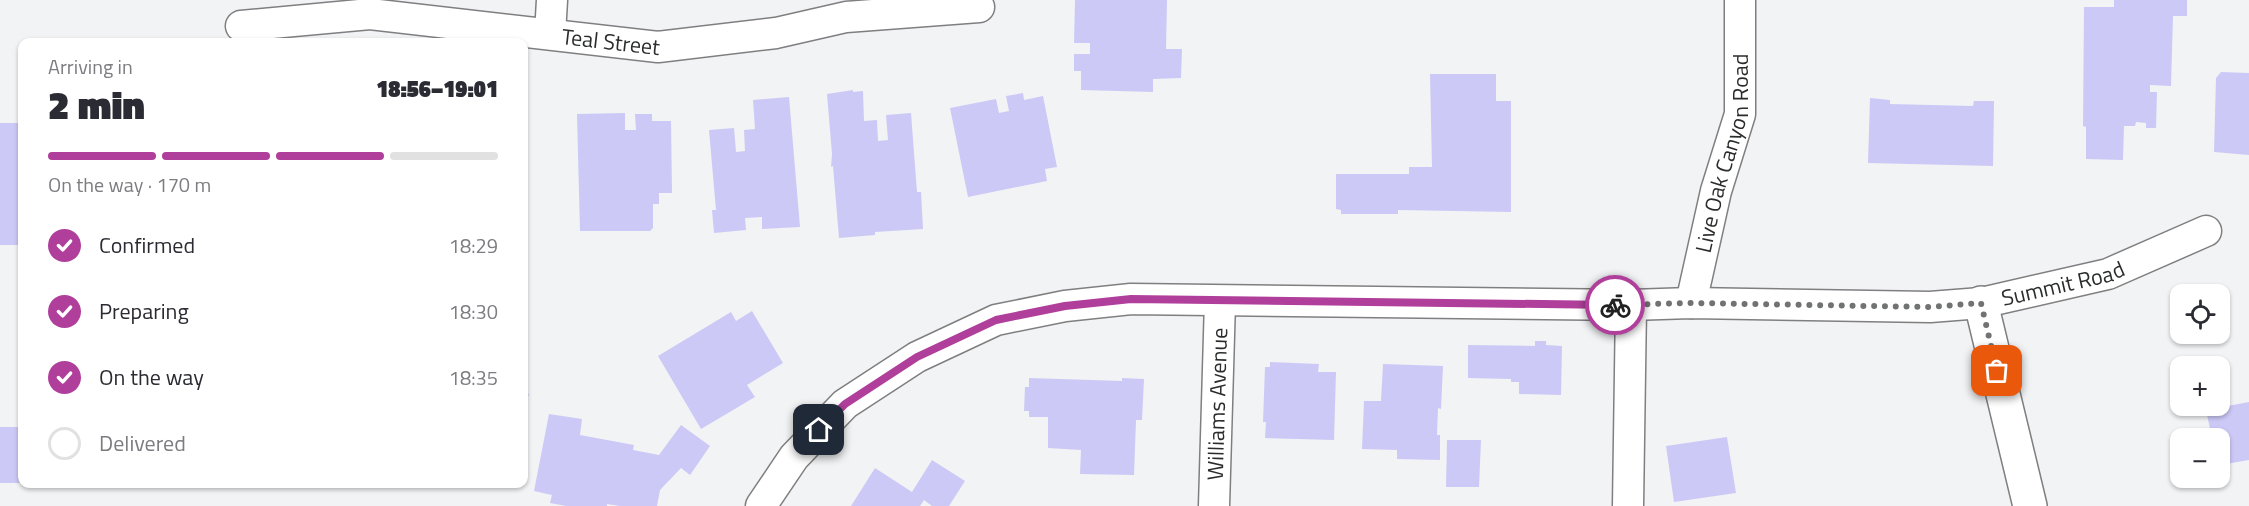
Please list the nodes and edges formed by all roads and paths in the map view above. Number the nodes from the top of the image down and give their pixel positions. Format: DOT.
graph roads {
  1 [pos="552,0"];
  2 [pos="1740,0"];
  3 [pos="979,8"];
  4 [pos="241,26"];
  5 [pos="550,34"];
  6 [pos="2206,231"];
  7 [pos="1220,301"];
  8 [pos="1691,303"];
  9 [pos="1981,303"];
  10 [pos="1631,305"];
  11 [pos="761,506"];
  12 [pos="1214,506"];
  13 [pos="1628,506"];
  14 [pos="2030,506"];
  1 -- 5 [label="street"];
  2 -- 8 [label="street, Live Oak Canyon Road"];
  3 -- 5 [label="street, Teal Street"];
  4 -- 5 [label="street, Teal Street"];
  6 -- 9 [label="street, Summit Road"];
  7 -- 10 [label="street, Summit Road"];
  7 -- 11 [label="street, Summit Road"];
  7 -- 12 [label="street, Williams Avenue"];
  8 -- 9 [label="street, Summit Road"];
  8 -- 10 [label="street, Summit Road"];
  9 -- 14 [label="street"];
  10 -- 13 [label="street"];
}
